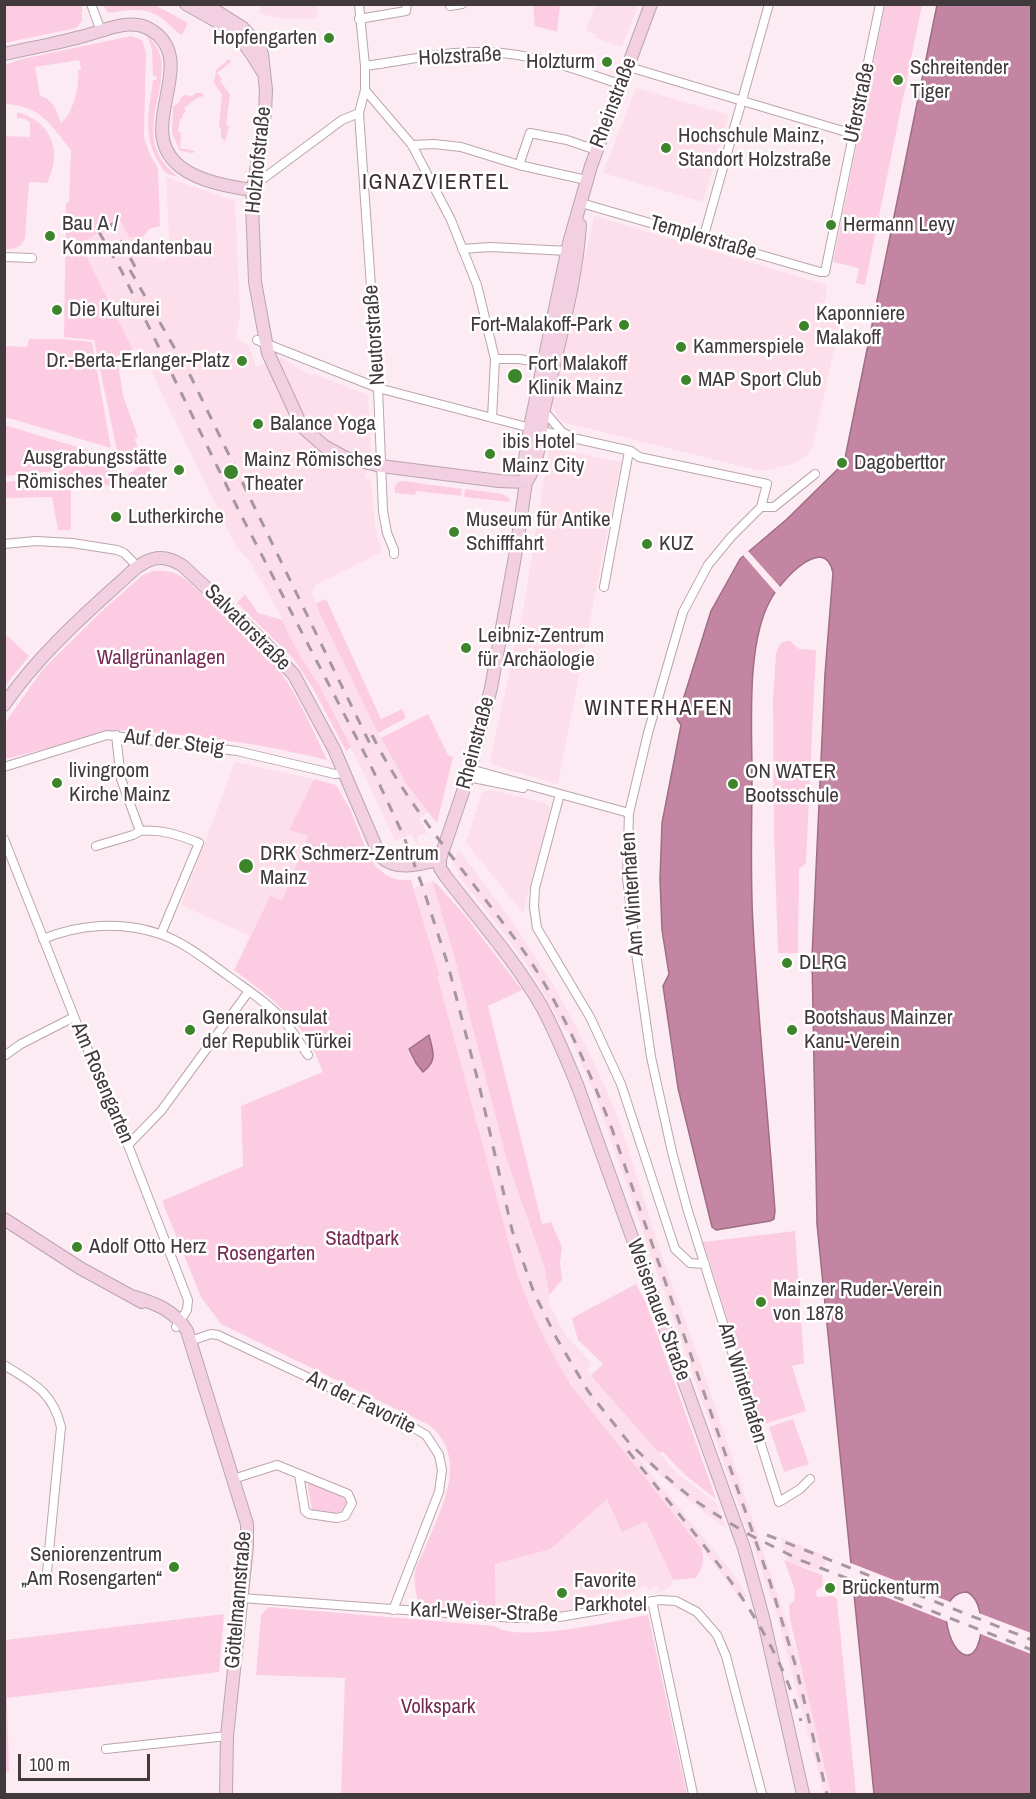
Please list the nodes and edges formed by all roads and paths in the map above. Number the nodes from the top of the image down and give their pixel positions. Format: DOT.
graph roads {
  1 [pos="91,4"];
  2 [pos="186,4"];
  3 [pos="205,4"];
  4 [pos="359,4"];
  5 [pos="407,4"];
  6 [pos="462,4"];
  7 [pos="651,4"];
  8 [pos="769,4"];
  9 [pos="880,4"];
  10 [pos="450,6"];
  11 [pos="217,12"];
  12 [pos="359,19"];
  13 [pos="101,31"];
  14 [pos="4,54"];
  15 [pos="365,66"];
  16 [pos="628,67"];
  17 [pos="622,85"];
  18 [pos="365,90"];
  19 [pos="742,100"];
  20 [pos="359,113"];
  21 [pos="854,134"];
  22 [pos="412,145"];
  23 [pos="596,150"];
  24 [pos="519,165"];
  25 [pos="255,177"];
  26 [pos="586,180"];
  27 [pos="253,190"];
  28 [pos="581,203"];
  29 [pos="703,239"];
  30 [pos="462,249"];
  31 [pos="568,251"];
  32 [pos="4,257"];
  33 [pos="32,258"];
  34 [pos="825,272"];
  35 [pos="261,342"];
  36 [pos="495,359"];
  37 [pos="544,363"];
  38 [pos="378,388"];
  39 [pos="544,411"];
  40 [pos="492,418"];
  41 [pos="531,428"];
  42 [pos="573,439"];
  43 [pos="630,451"];
  44 [pos="381,466"];
  45 [pos="815,474"];
  46 [pos="526,482"];
  47 [pos="761,507"];
  48 [pos="4,544"];
  49 [pos="394,554"];
  50 [pos="138,567"];
  51 [pos="604,587"];
  52 [pos="4,705"];
  53 [pos="116,735"];
  54 [pos="4,767"];
  55 [pos="345,773"];
  56 [pos="469,773"];
  57 [pos="565,795"];
  58 [pos="629,813"];
  59 [pos="140,831"];
  60 [pos="4,839"];
  61 [pos="96,846"];
  62 [pos="440,859"];
  63 [pos="161,934"];
  64 [pos="43,939"];
  65 [pos="249,991"];
  66 [pos="74,1017"];
  67 [pos="308,1055"];
  68 [pos="4,1056"];
  69 [pos="128,1145"];
  70 [pos="4,1219"];
  71 [pos="705,1264"];
  72 [pos="179,1324"];
  73 [pos="190,1341"];
  74 [pos="4,1365"];
  75 [pos="299,1474"];
  76 [pos="233,1479"];
  77 [pos="810,1479"];
  78 [pos="47,1572"];
  79 [pos="242,1598"];
  80 [pos="652,1600"];
  81 [pos="393,1610"];
  82 [pos="227,1736"];
  83 [pos="106,1749"];
  84 [pos="226,1794"];
  85 [pos="693,1794"];
  86 [pos="762,1794"];
  87 [pos="803,1794"];
  1 -- 13 [label="street"];
  2 -- 11 [label="street"];
  3 -- 11 [label="street"];
  4 -- 12 [label="street, Neutorstraße"];
  5 -- 12 [label="street"];
  6 -- 10 [label="street"];
  7 -- 16 [label="street, Rheinstraße"];
  8 -- 19 [label="street"];
  9 -- 21 [label="street, Uferstraße"];
  11 -- 25 [label="street, Holzhofstraße"];
  12 -- 15 [label="street, Neutorstraße"];
  13 -- 14 [label="street"];
  13 -- 27 [label="street"];
  15 -- 17 [label="street, Holzstraße"];
  15 -- 18 [label="street, Neutorstraße"];
  16 -- 17 [label="street, Rheinstraße"];
  16 -- 19 [label="street"];
  17 -- 23 [label="street, Rheinstraße"];
  18 -- 20 [label="street, Neutorstraße"];
  18 -- 22 [label="street"];
  19 -- 21 [label="street"];
  19 -- 29 [label="street"];
  20 -- 25 [label="street"];
  20 -- 38 [label="street, Neutorstraße"];
  21 -- 34 [label="street, Uferstraße"];
  22 -- 24 [label="street"];
  22 -- 30 [label="street"];
  23 -- 24 [label="street"];
  23 -- 26 [label="street, Rheinstraße"];
  24 -- 26 [label="street"];
  25 -- 27 [label="street, Holzhofstraße"];
  26 -- 28 [label="street, Rheinstraße"];
  27 -- 35 [label="street, Holzhofstraße"];
  28 -- 29 [label="street, Templerstraße"];
  28 -- 31 [label="street, Rheinstraße"];
  28 -- 39 [label="street, Rheinstraße"];
  29 -- 34 [label="street, Templerstraße"];
  30 -- 31 [label="street"];
  30 -- 36 [label="street"];
  31 -- 37 [label="street, Rheinstraße"];
  32 -- 33 [label="street"];
  35 -- 38 [label="street"];
  35 -- 44 [label="street, Holzhofstraße"];
  36 -- 37 [label="street"];
  36 -- 40 [label="street"];
  37 -- 41 [label="street, Rheinstraße"];
  38 -- 40 [label="street"];
  38 -- 44 [label="street, Neutorstraße"];
  39 -- 41 [label="street, Rheinstraße"];
  39 -- 42 [label="street"];
  40 -- 41 [label="street"];
  41 -- 42 [label="street"];
  41 -- 46 [label="street, Rheinstraße"];
  42 -- 43 [label="street"];
  43 -- 47 [label="street"];
  43 -- 51 [label="street"];
  44 -- 46 [label="street, Holzhofstraße"];
  44 -- 49 [label="street, Neutorstraße"];
  45 -- 47 [label="street"];
  46 -- 56 [label="street, Rheinstraße"];
  47 -- 58 [label="street, Am Winterhafen"];
  48 -- 50 [label="street"];
  50 -- 52 [label="street, Salvatorstraße"];
  50 -- 55 [label="street, Salvatorstraße"];
  53 -- 54 [label="street, Auf der Steig"];
  53 -- 55 [label="street, Auf der Steig"];
  53 -- 59 [label="street"];
  55 -- 62 [label="street, Salvatorstraße"];
  56 -- 57 [label="street"];
  56 -- 62 [label="street, Rheinstraße"];
  57 -- 58 [label="street"];
  57 -- 71 [label="street"];
  58 -- 71 [label="street, Am Winterhafen"];
  59 -- 61 [label="street"];
  59 -- 63 [label="street"];
  60 -- 64 [label="street, Am Rosengarten"];
  62 -- 87 [label="street, Weisenauer Straße"];
  63 -- 64 [label="street"];
  63 -- 65 [label="street"];
  64 -- 66 [label="street, Am Rosengarten"];
  65 -- 67 [label="street"];
  65 -- 69 [label="street"];
  66 -- 68 [label="street"];
  66 -- 69 [label="street, Am Rosengarten"];
  69 -- 72 [label="street, Am Rosengarten"];
  70 -- 72 [label="street"];
  71 -- 77 [label="street, Am Winterhafen"];
  72 -- 73 [label="street, Göttelmannstraße"];
  73 -- 76 [label="street, Göttelmannstraße"];
  73 -- 81 [label="street, An der Favorite"];
  74 -- 78 [label="street"];
  75 -- 75 [label="street"];
  75 -- 76 [label="street"];
  76 -- 79 [label="street, Göttelmannstraße"];
  79 -- 81 [label="street, Karl-Weiser-Straße"];
  79 -- 82 [label="street, Göttelmannstraße"];
  80 -- 81 [label="street, Karl-Weiser-Straße"];
  80 -- 85 [label="street"];
  80 -- 86 [label="street, Karl-Weiser-Straße"];
  82 -- 83 [label="street"];
  82 -- 84 [label="street, Göttelmannstraße"];
}
